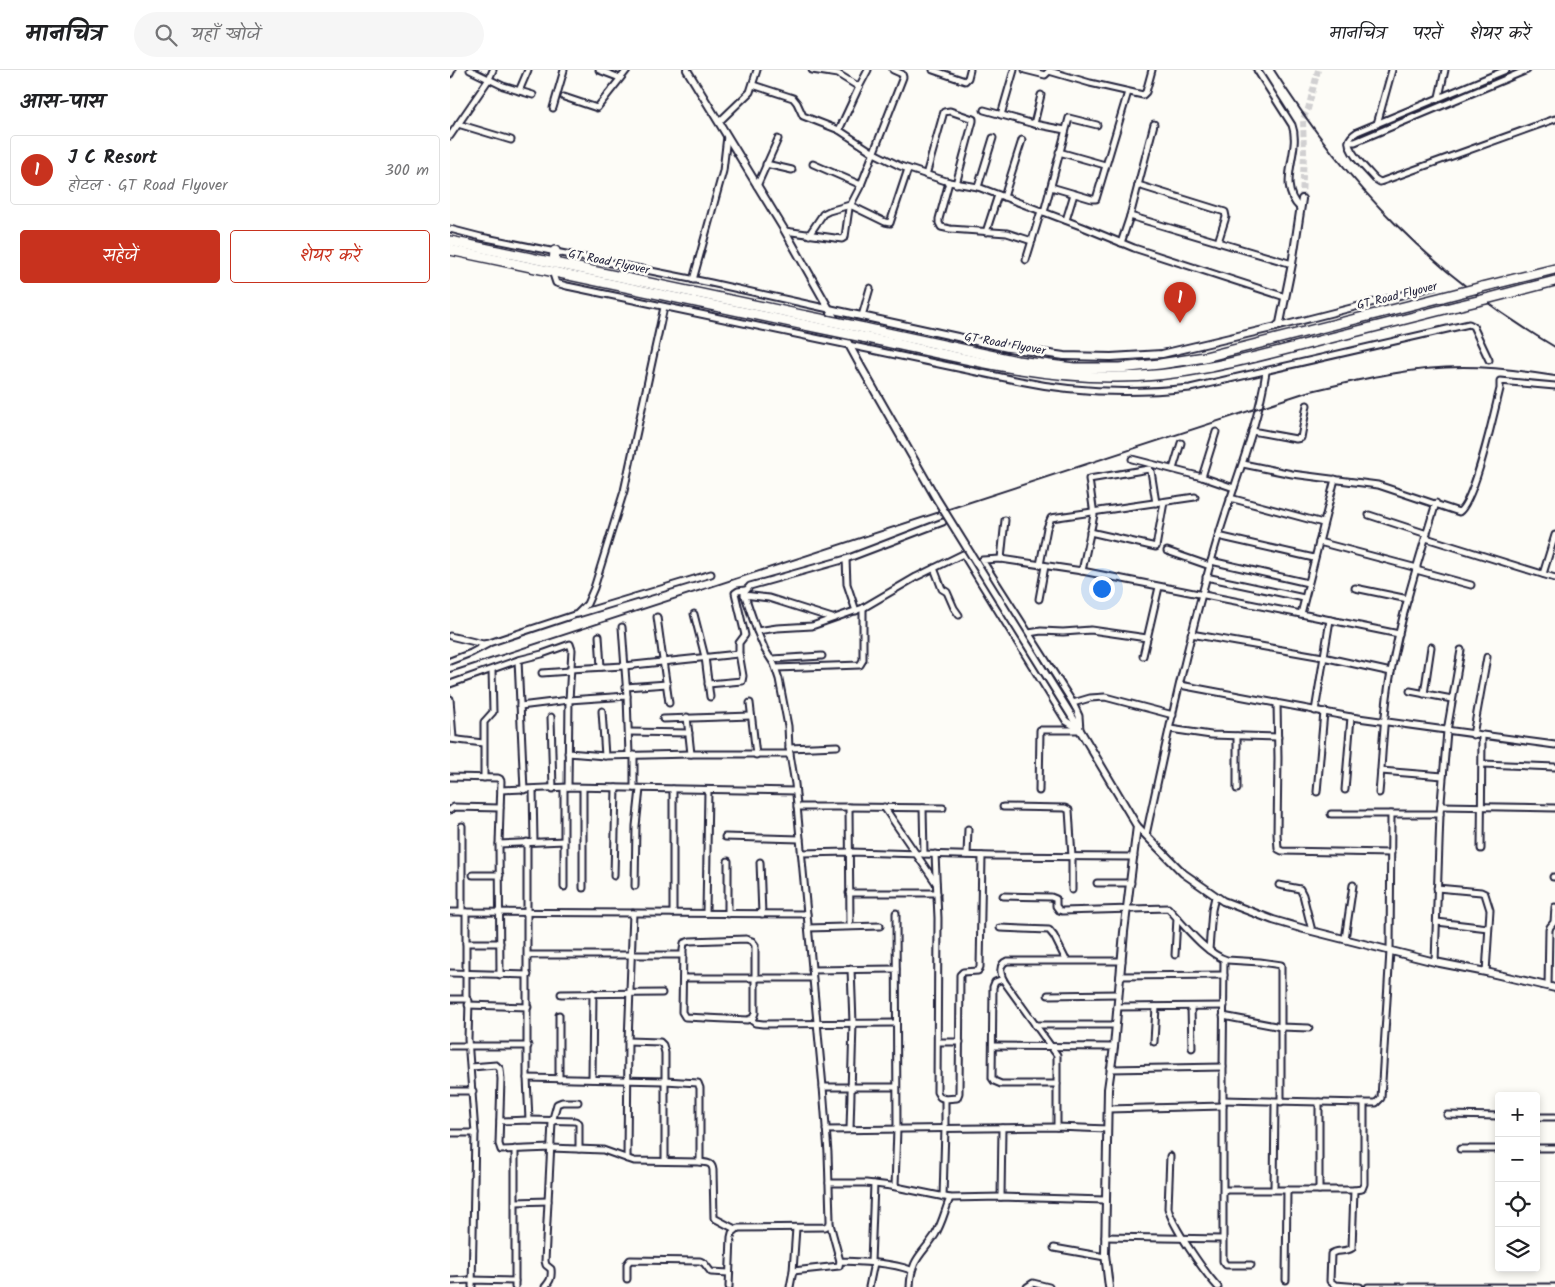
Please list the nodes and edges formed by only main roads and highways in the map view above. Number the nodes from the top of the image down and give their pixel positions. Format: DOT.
graph roads {
  1 [pos="450,241"];
  2 [pos="450,250"];
  3 [pos="555,251"];
  4 [pos="553,267"];
  5 [pos="1555,269"];
  6 [pos="1555,281"];
  7 [pos="864,332"];
  1 -- 4 [label="highway, GT Road Flyover"];
  2 -- 4 [label="highway, GT Road Flyover"];
  3 -- 4 [label="highway"];
  4 -- 7 [label="highway, GT Road Flyover, bridge"];
  5 -- 7 [label="highway, GT Road Flyover, bridge"];
  6 -- 7 [label="highway, GT Road Flyover, bridge"];
}
